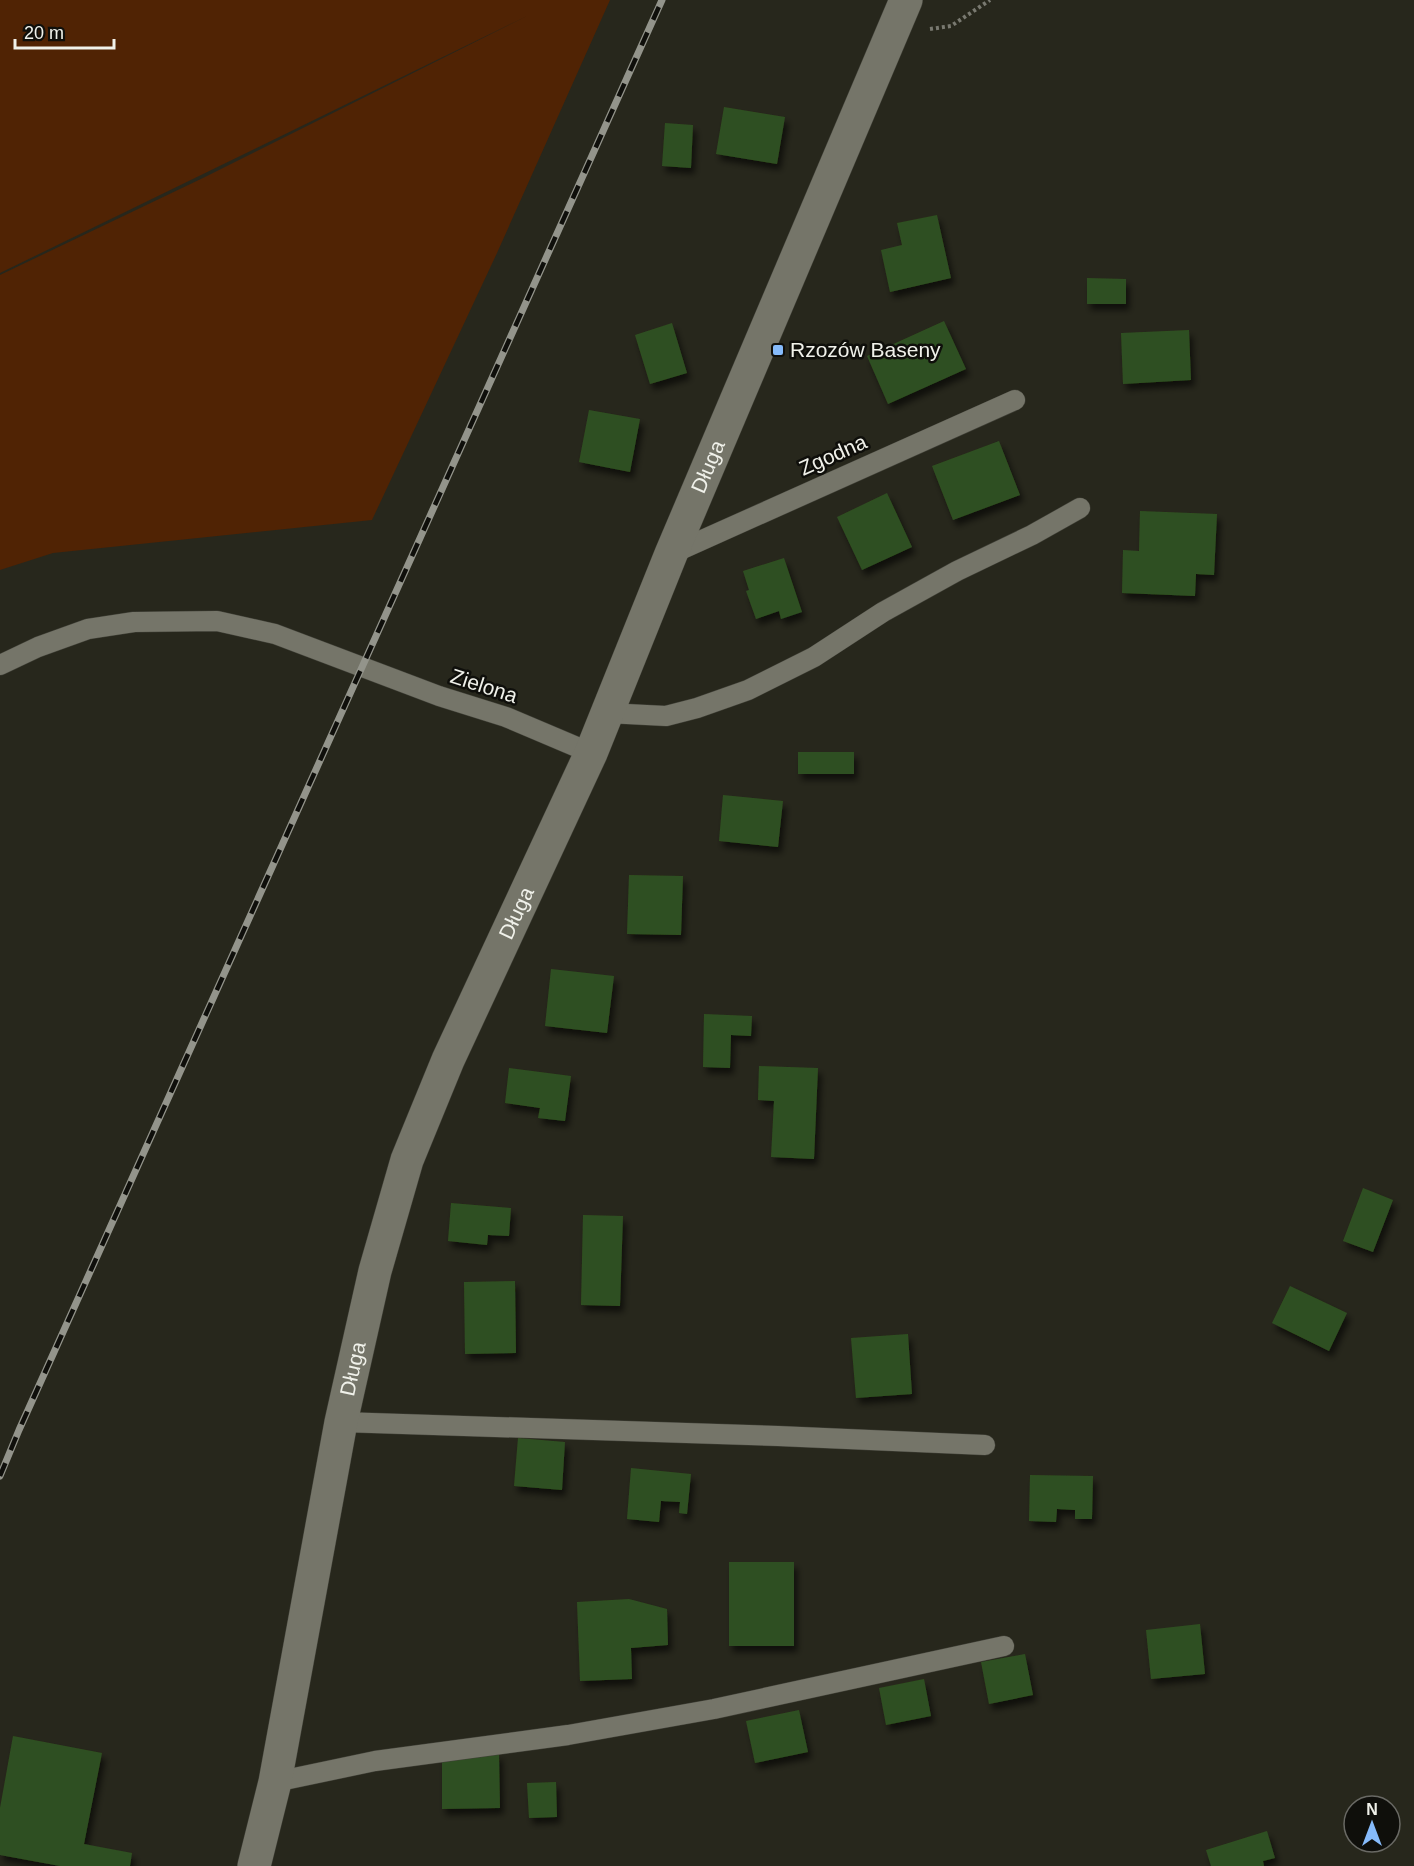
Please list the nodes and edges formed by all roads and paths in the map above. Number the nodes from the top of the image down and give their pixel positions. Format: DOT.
graph roads {
  1 [pos="906,0"];
  2 [pos="990,0"];
  3 [pos="891,34"];
  4 [pos="1015,400"];
  5 [pos="1080,508"];
  6 [pos="671,554"];
  7 [pos="0,665"];
  8 [pos="607,713"];
  9 [pos="591,753"];
  10 [pos="341,1422"];
  11 [pos="985,1445"];
  12 [pos="1004,1646"];
  13 [pos="275,1782"];
  14 [pos="254,1866"];
  1 -- 3 [label="street, Długa"];
  2 -- 3 [label="path"];
  3 -- 6 [label="street, Długa"];
  4 -- 6 [label="lane, Zgodna"];
  5 -- 8 [label="lane"];
  6 -- 8 [label="street, Długa"];
  7 -- 9 [label="lane, Zielona"];
  8 -- 9 [label="street, Długa"];
  9 -- 10 [label="street, Długa"];
  10 -- 11 [label="lane"];
  10 -- 13 [label="street, Długa"];
  12 -- 13 [label="lane"];
  13 -- 14 [label="street, Długa"];
}
